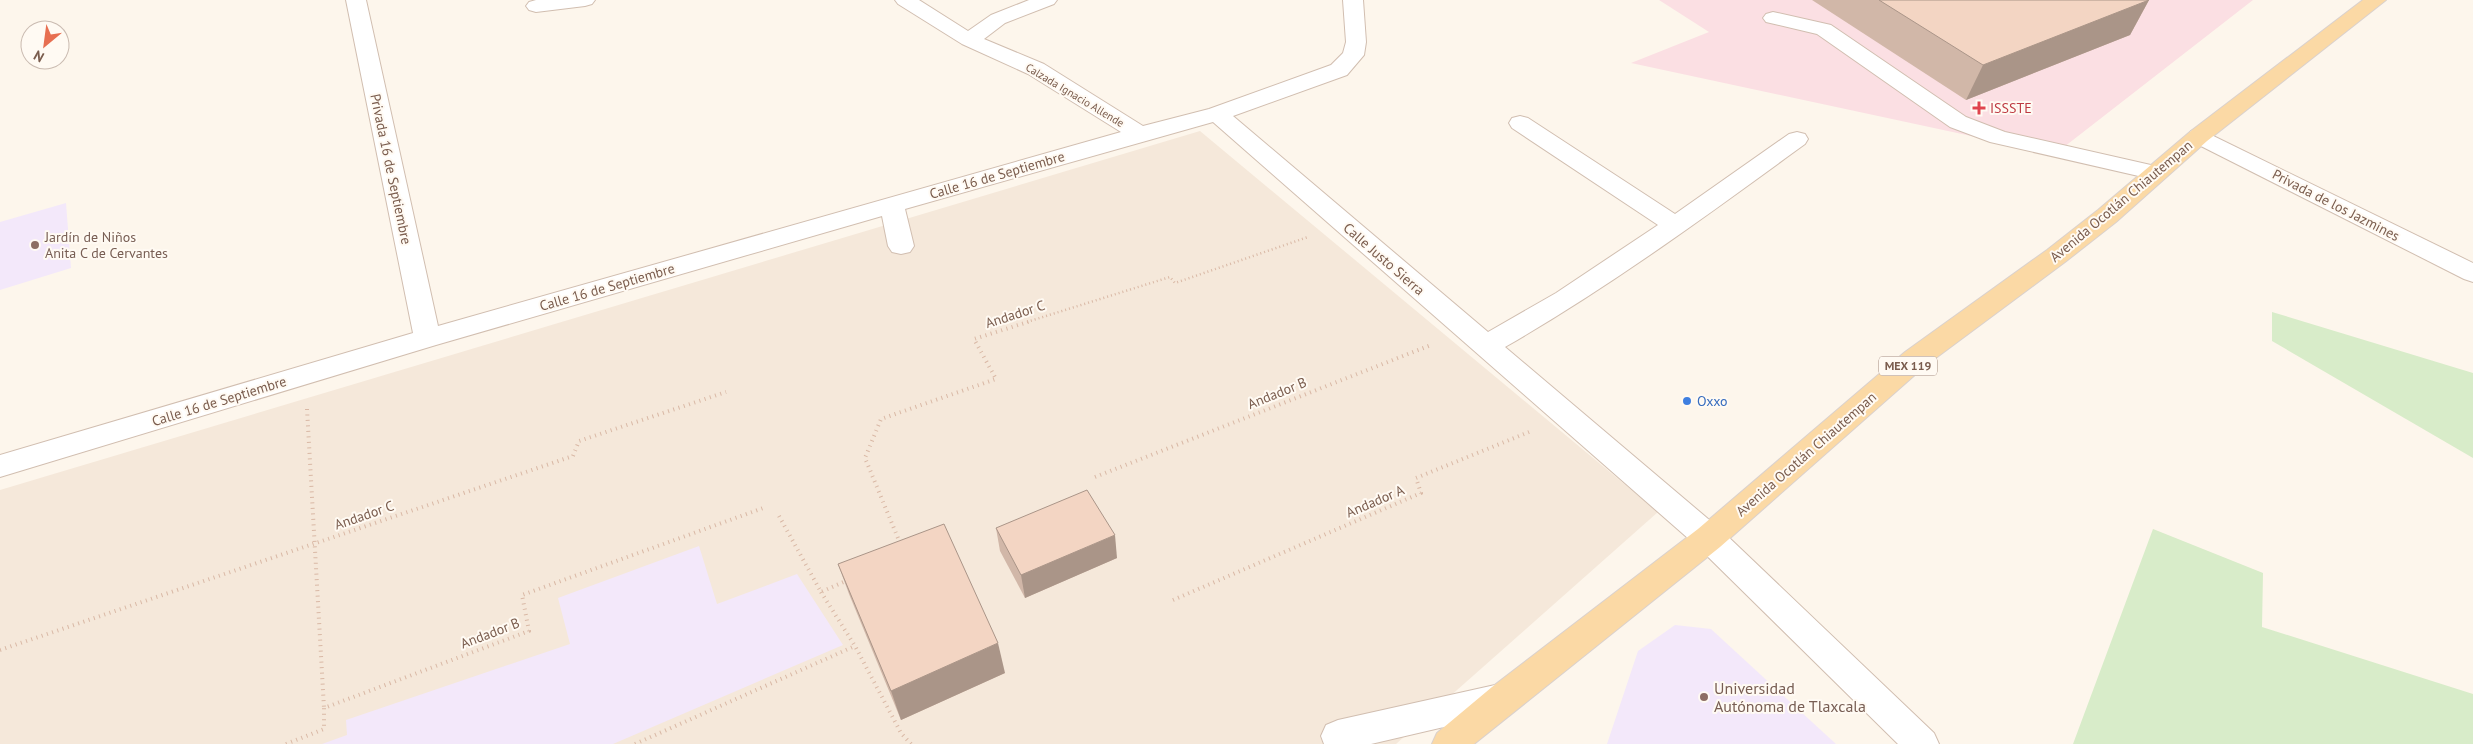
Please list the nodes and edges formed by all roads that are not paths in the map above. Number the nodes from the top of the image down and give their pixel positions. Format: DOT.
graph roads {
  1 [pos="356,0"];
  2 [pos="585,0"];
  3 [pos="905,0"];
  4 [pos="1047,0"];
  5 [pos="1353,0"];
  6 [pos="2376,0"];
  7 [pos="536,6"];
  8 [pos="1772,18"];
  9 [pos="969,40"];
  10 [pos="1217,114"];
  11 [pos="1520,123"];
  12 [pos="1140,134"];
  13 [pos="2199,136"];
  14 [pos="1797,139"];
  15 [pos="2156,173"];
  16 [pos="892,205"];
  17 [pos="1675,225"];
  18 [pos="901,246"];
  19 [pos="2473,273"];
  20 [pos="427,338"];
  21 [pos="1475,338"];
  22 [pos="0,466"];
  23 [pos="1709,538"];
  24 [pos="1504,698"];
  25 [pos="1338,736"];
  26 [pos="1449,744"];
  27 [pos="1922,744"];
  1 -- 20 [label="street, Privada 16 de Septiembre"];
  2 -- 7 [label="street"];
  3 -- 9 [label="street, Calzada Ignacio Allende"];
  4 -- 9 [label="street"];
  5 -- 10 [label="street"];
  6 -- 13 [label="main road, Avenida Ocotlán Chiautempan / MEX 119"];
  8 -- 15 [label="street"];
  9 -- 12 [label="street, Calzada Ignacio Allende"];
  10 -- 12 [label="street, Calle 16 de Septiembre"];
  10 -- 21 [label="street, Calle Justo Sierra"];
  11 -- 17 [label="street"];
  12 -- 16 [label="street, Calle 16 de Septiembre"];
  13 -- 15 [label="main road, Avenida Ocotlán Chiautempan / MEX 119"];
  13 -- 19 [label="street, Privada de los Jazmines"];
  14 -- 17 [label="street"];
  15 -- 23 [label="main road, Avenida Ocotlán Chiautempan / MEX 119"];
  16 -- 18 [label="street"];
  16 -- 20 [label="street, Calle 16 de Septiembre"];
  17 -- 21 [label="street"];
  20 -- 22 [label="street, Calle 16 de Septiembre"];
  21 -- 23 [label="street, Calle Justo Sierra"];
  23 -- 24 [label="main road, Avenida Ocotlán Chiautempan / MEX 119"];
  23 -- 27 [label="street, Calle Justo Sierra"];
  24 -- 25 [label="street"];
  24 -- 26 [label="main road, Avenida Ocotlán Chiautempan / MEX 119"];
}
